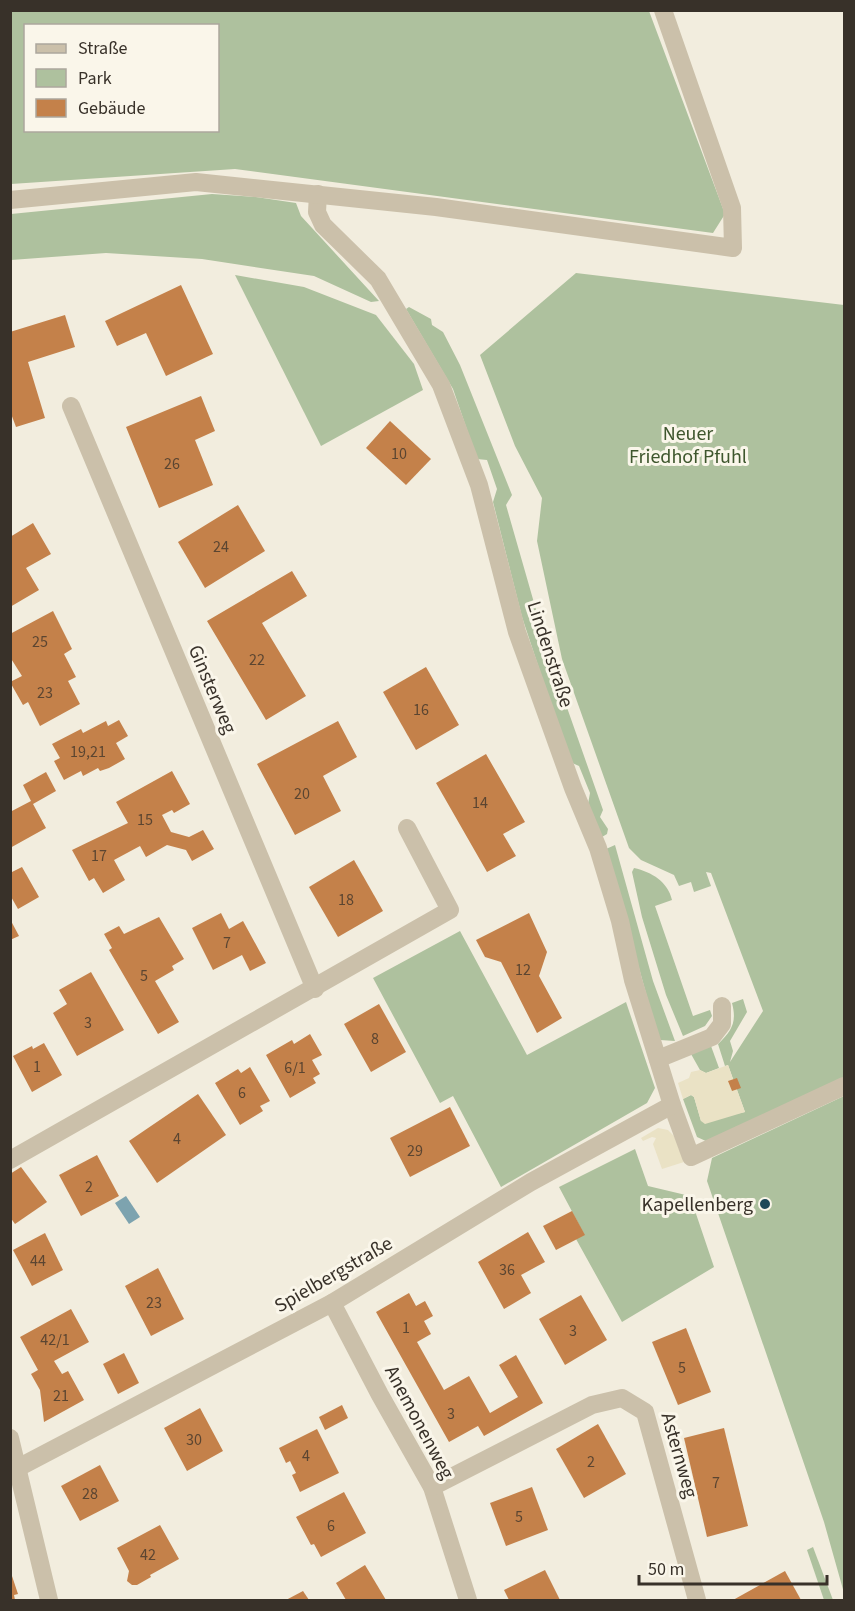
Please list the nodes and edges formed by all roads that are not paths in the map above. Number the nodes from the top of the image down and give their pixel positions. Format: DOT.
graph roads {
  1 [pos="663,10"];
  2 [pos="318,194"];
  3 [pos="10,200"];
  4 [pos="71,406"];
  5 [pos="407,828"];
  6 [pos="315,989"];
  7 [pos="722,1006"];
  8 [pos="658,1059"];
  9 [pos="844,1086"];
  10 [pos="672,1105"];
  11 [pos="10,1160"];
  12 [pos="332,1303"];
  13 [pos="10,1438"];
  14 [pos="14,1470"];
  15 [pos="432,1486"];
  16 [pos="49,1600"];
  17 [pos="468,1600"];
  18 [pos="697,1600"];
  1 -- 2 [label="street"];
  2 -- 3 [label="street"];
  2 -- 8 [label="street, Lindenstraße"];
  4 -- 6 [label="street, Ginsterweg"];
  5 -- 6 [label="street"];
  6 -- 11 [label="street"];
  7 -- 8 [label="street"];
  8 -- 10 [label="street, Lindenstraße"];
  9 -- 10 [label="street, Lindenstraße"];
  10 -- 12 [label="street, Spielbergstraße"];
  12 -- 14 [label="street, Spielbergstraße"];
  12 -- 15 [label="street, Anemonenweg"];
  13 -- 14 [label="street"];
  14 -- 16 [label="street"];
  15 -- 17 [label="street, Anemonenweg"];
  15 -- 18 [label="street, Asternweg"];
}
